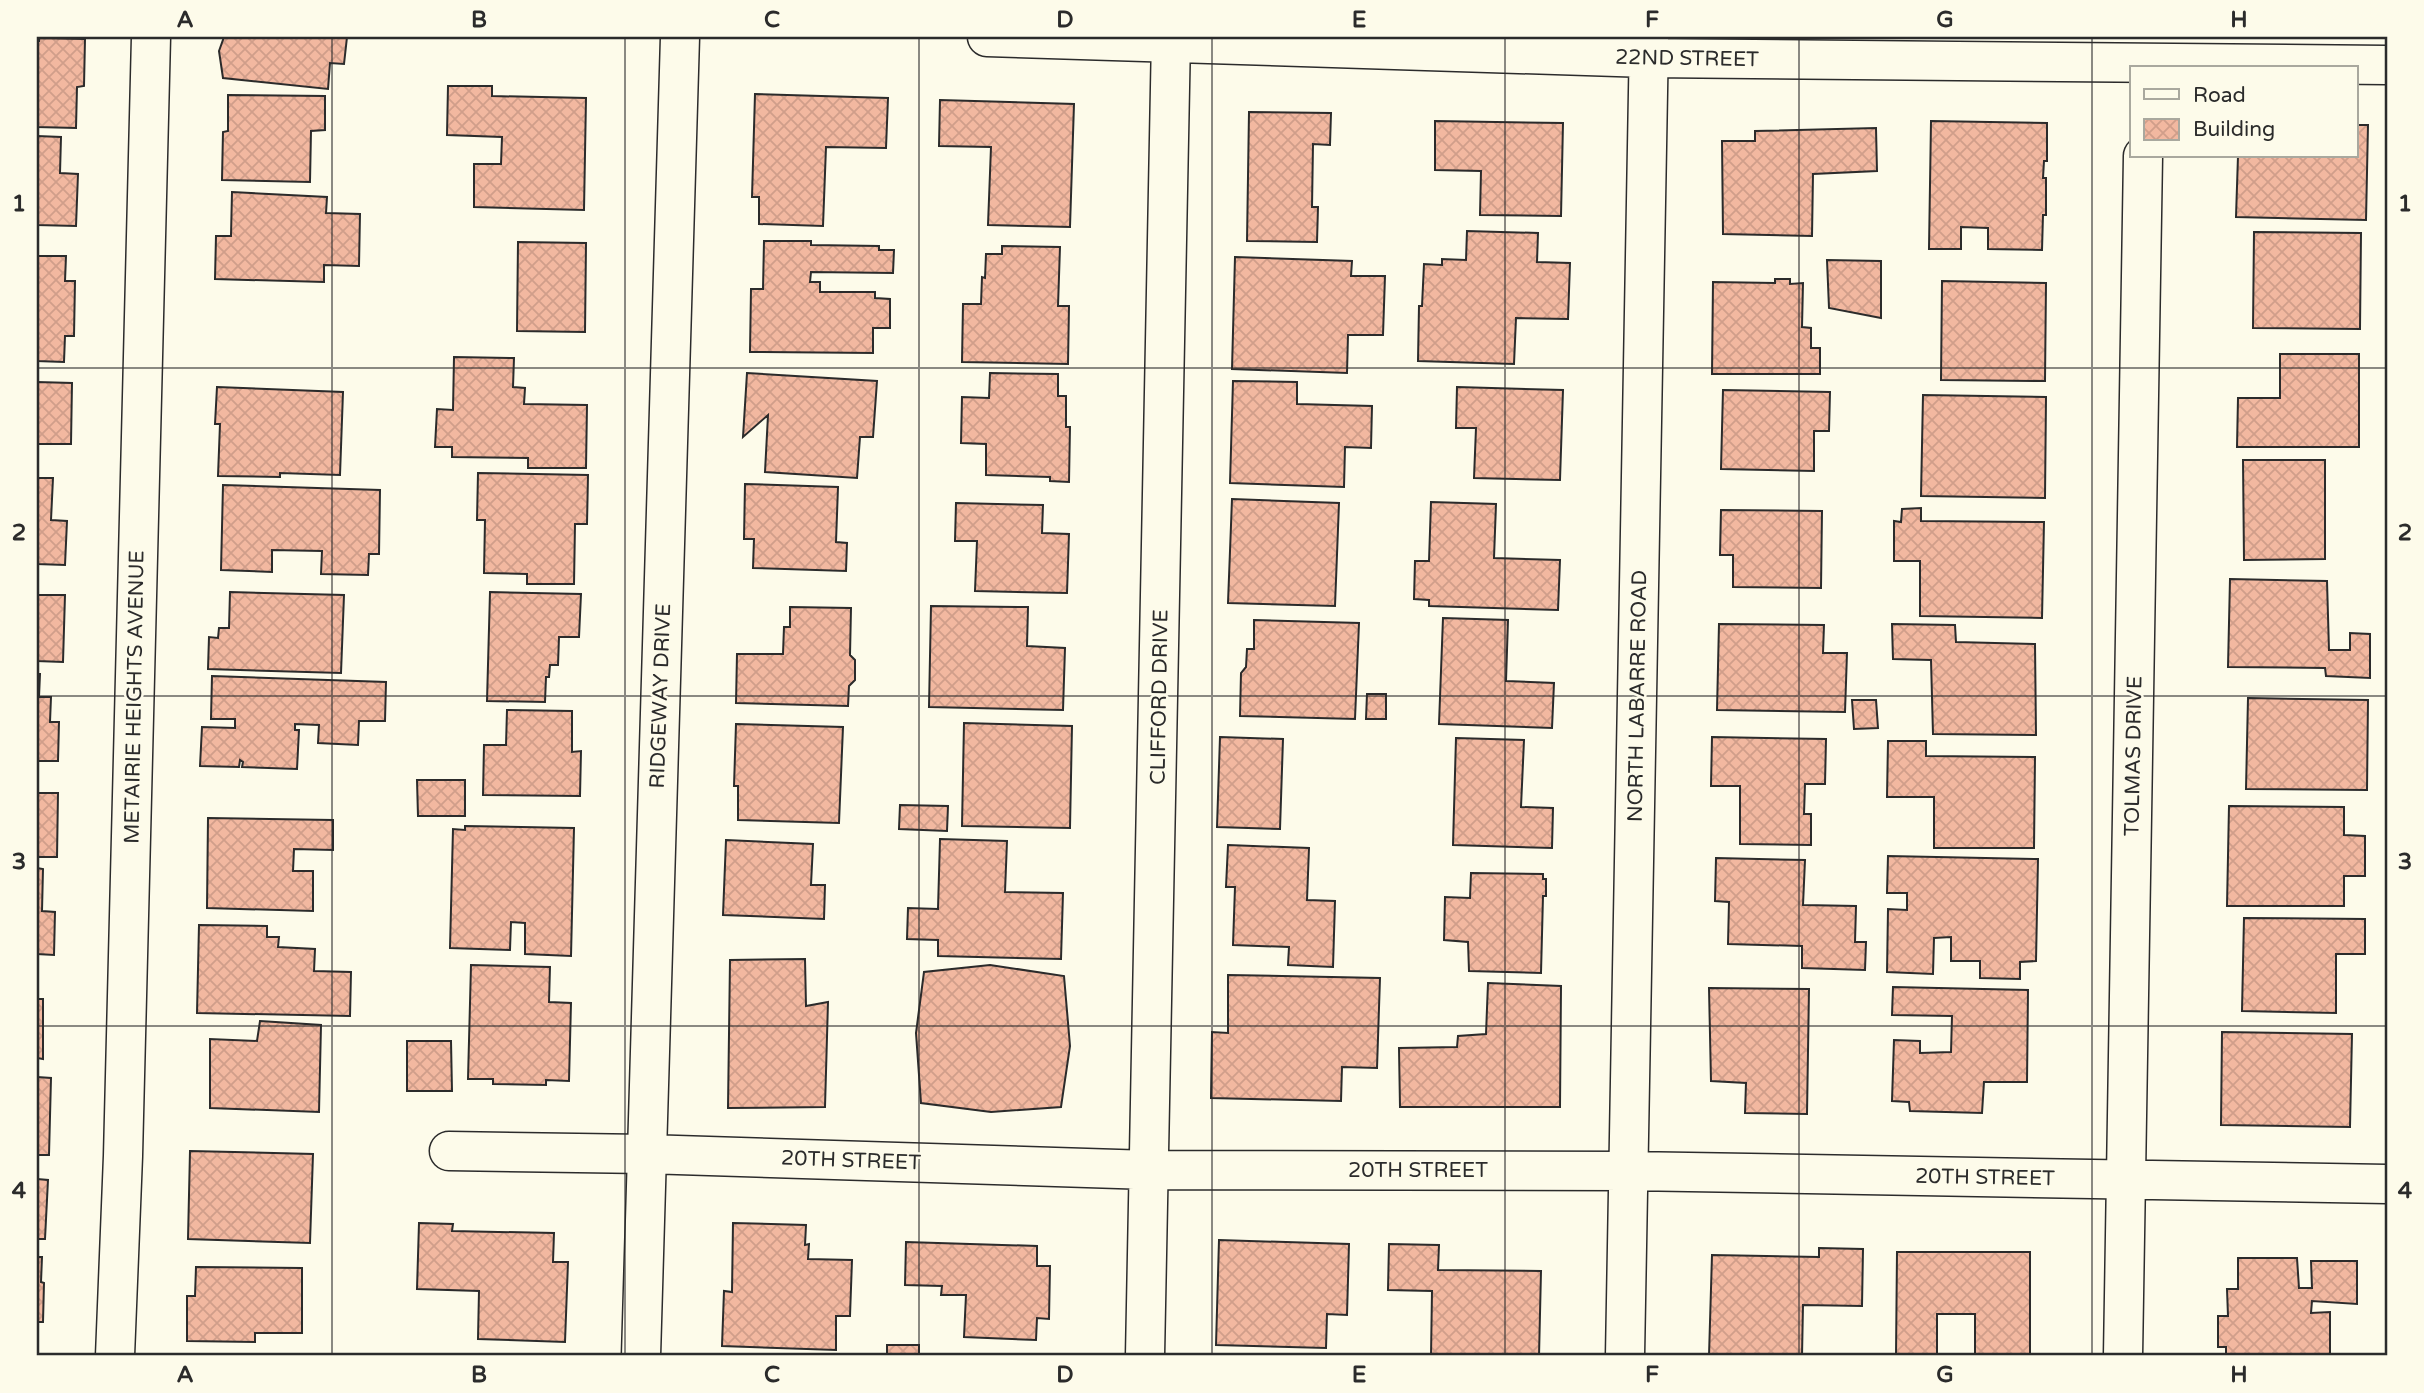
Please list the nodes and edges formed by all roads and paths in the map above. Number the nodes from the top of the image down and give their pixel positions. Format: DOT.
graph roads {
  1 [pos="151,37"];
  2 [pos="680,37"];
  3 [pos="987,37"];
  4 [pos="1171,39"];
  5 [pos="1648,47"];
  6 [pos="2387,65"];
  7 [pos="2145,66"];
  8 [pos="2143,158"];
  9 [pos="449,1151"];
  10 [pos="646,1154"];
  11 [pos="1150,1170"];
  12 [pos="1628,1171"];
  13 [pos="2126,1179"];
  14 [pos="2387,1184"];
  15 [pos="115,1356"];
  16 [pos="641,1356"];
  17 [pos="1146,1356"];
  18 [pos="1625,1356"];
  19 [pos="2123,1356"];
  1 -- 15 [label="street, METAIRIE HEIGHTS AVENUE"];
  2 -- 10 [label="street, RIDGEWAY DRIVE"];
  3 -- 4 [label="street, 22ND STREET"];
  4 -- 5 [label="street, 22ND STREET"];
  4 -- 11 [label="street, CLIFFORD DRIVE"];
  5 -- 7 [label="street, 22ND STREET"];
  5 -- 12 [label="street, NORTH LABARRE ROAD"];
  6 -- 7 [label="street, 22ND STREET"];
  8 -- 13 [label="street, TOLMAS DRIVE"];
  9 -- 10 [label="street, 20TH STREET"];
  10 -- 11 [label="street, 20TH STREET"];
  10 -- 16 [label="street, RIDGEWAY DRIVE"];
  11 -- 12 [label="street, 20TH STREET"];
  11 -- 17 [label="street, CLIFFORD DRIVE"];
  12 -- 13 [label="street, 20TH STREET"];
  12 -- 18 [label="street, NORTH LABARRE ROAD"];
  13 -- 14 [label="street, 20TH STREET"];
  13 -- 19 [label="street, TOLMAS DRIVE"];
}
